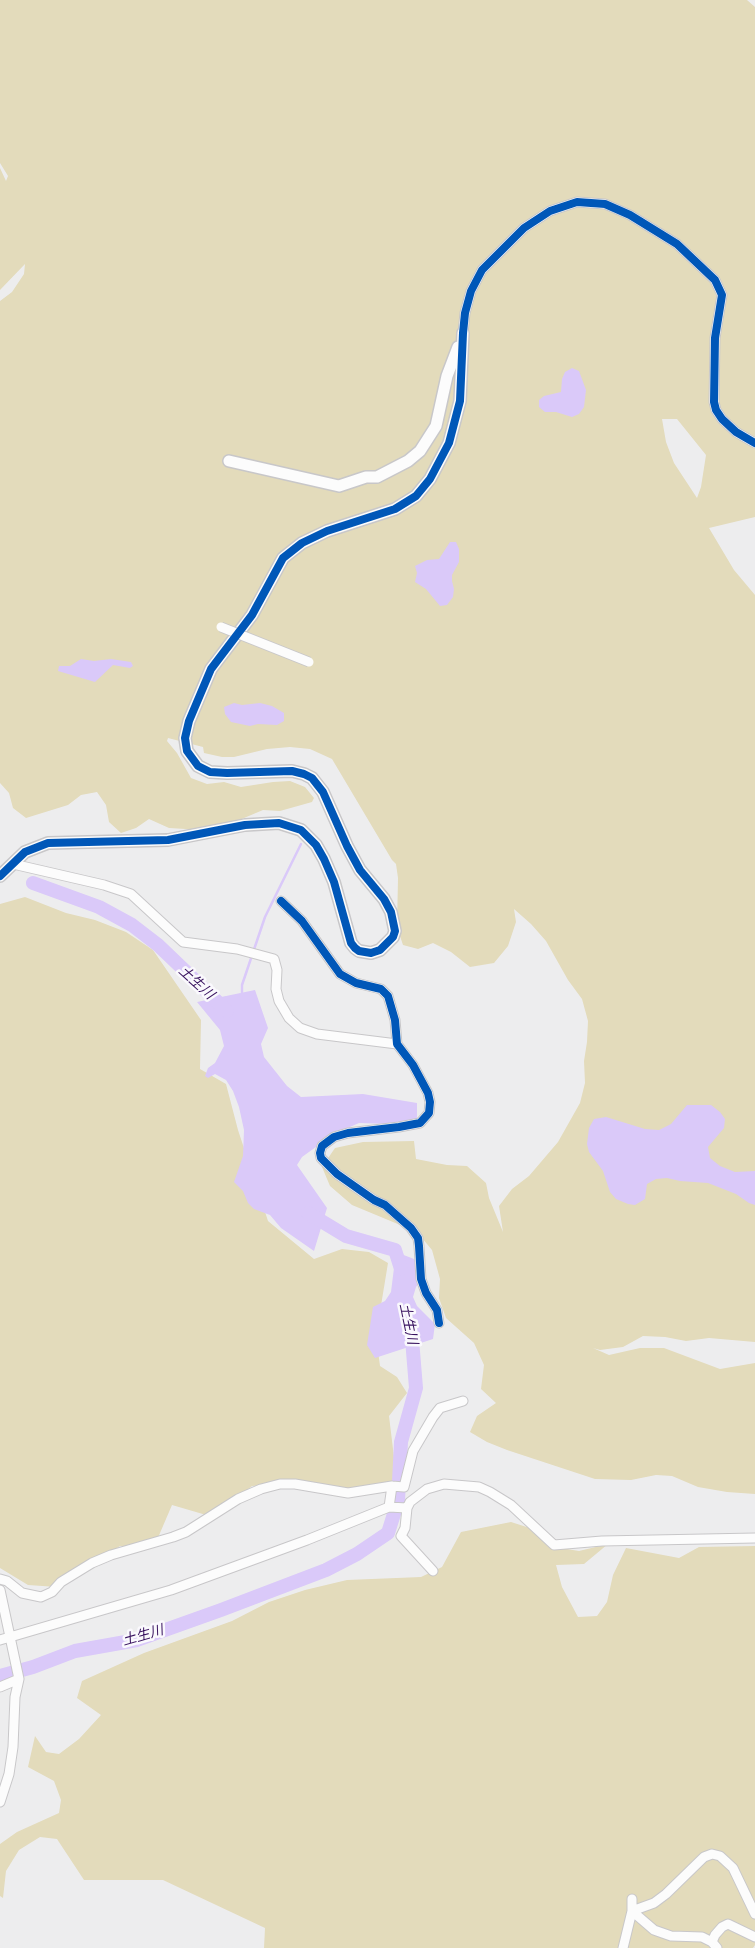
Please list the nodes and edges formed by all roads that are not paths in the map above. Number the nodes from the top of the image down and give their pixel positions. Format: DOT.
graph roads {
  1 [pos="463,333"];
  2 [pos="755,443"];
  3 [pos="230,460"];
  4 [pos="221,627"];
  5 [pos="309,662"];
  6 [pos="13,864"];
  7 [pos="0,876"];
  8 [pos="282,901"];
  9 [pos="397,1044"];
  10 [pos="439,1323"];
  11 [pos="463,1401"];
  12 [pos="392,1486"];
  13 [pos="390,1507"];
  14 [pos="406,1508"];
  15 [pos="755,1538"];
  16 [pos="432,1572"];
  17 [pos="0,1579"];
  18 [pos="0,1590"];
  19 [pos="5,1640"];
  20 [pos="19,1679"];
  21 [pos="0,1687"];
  22 [pos="0,1802"];
  23 [pos="632,1899"];
  24 [pos="632,1911"];
  25 [pos="755,1914"];
  26 [pos="755,1937"];
  27 [pos="715,1945"];
  28 [pos="623,1948"];
  1 -- 2 [label="street"];
  1 -- 3 [label="street"];
  1 -- 6 [label="street"];
  4 -- 5 [label="street, bridge"];
  6 -- 7 [label="street"];
  6 -- 9 [label="street"];
  8 -- 9 [label="street"];
  9 -- 10 [label="street"];
  11 -- 12 [label="street"];
  12 -- 13 [label="street"];
  12 -- 17 [label="street"];
  13 -- 14 [label="street"];
  13 -- 19 [label="street"];
  14 -- 15 [label="street"];
  14 -- 16 [label="street"];
  18 -- 19 [label="street"];
  19 -- 20 [label="street"];
  20 -- 21 [label="street"];
  20 -- 22 [label="street"];
  23 -- 24 [label="street"];
  24 -- 25 [label="street"];
  24 -- 27 [label="street"];
  24 -- 28 [label="street"];
  26 -- 27 [label="street"];
}
